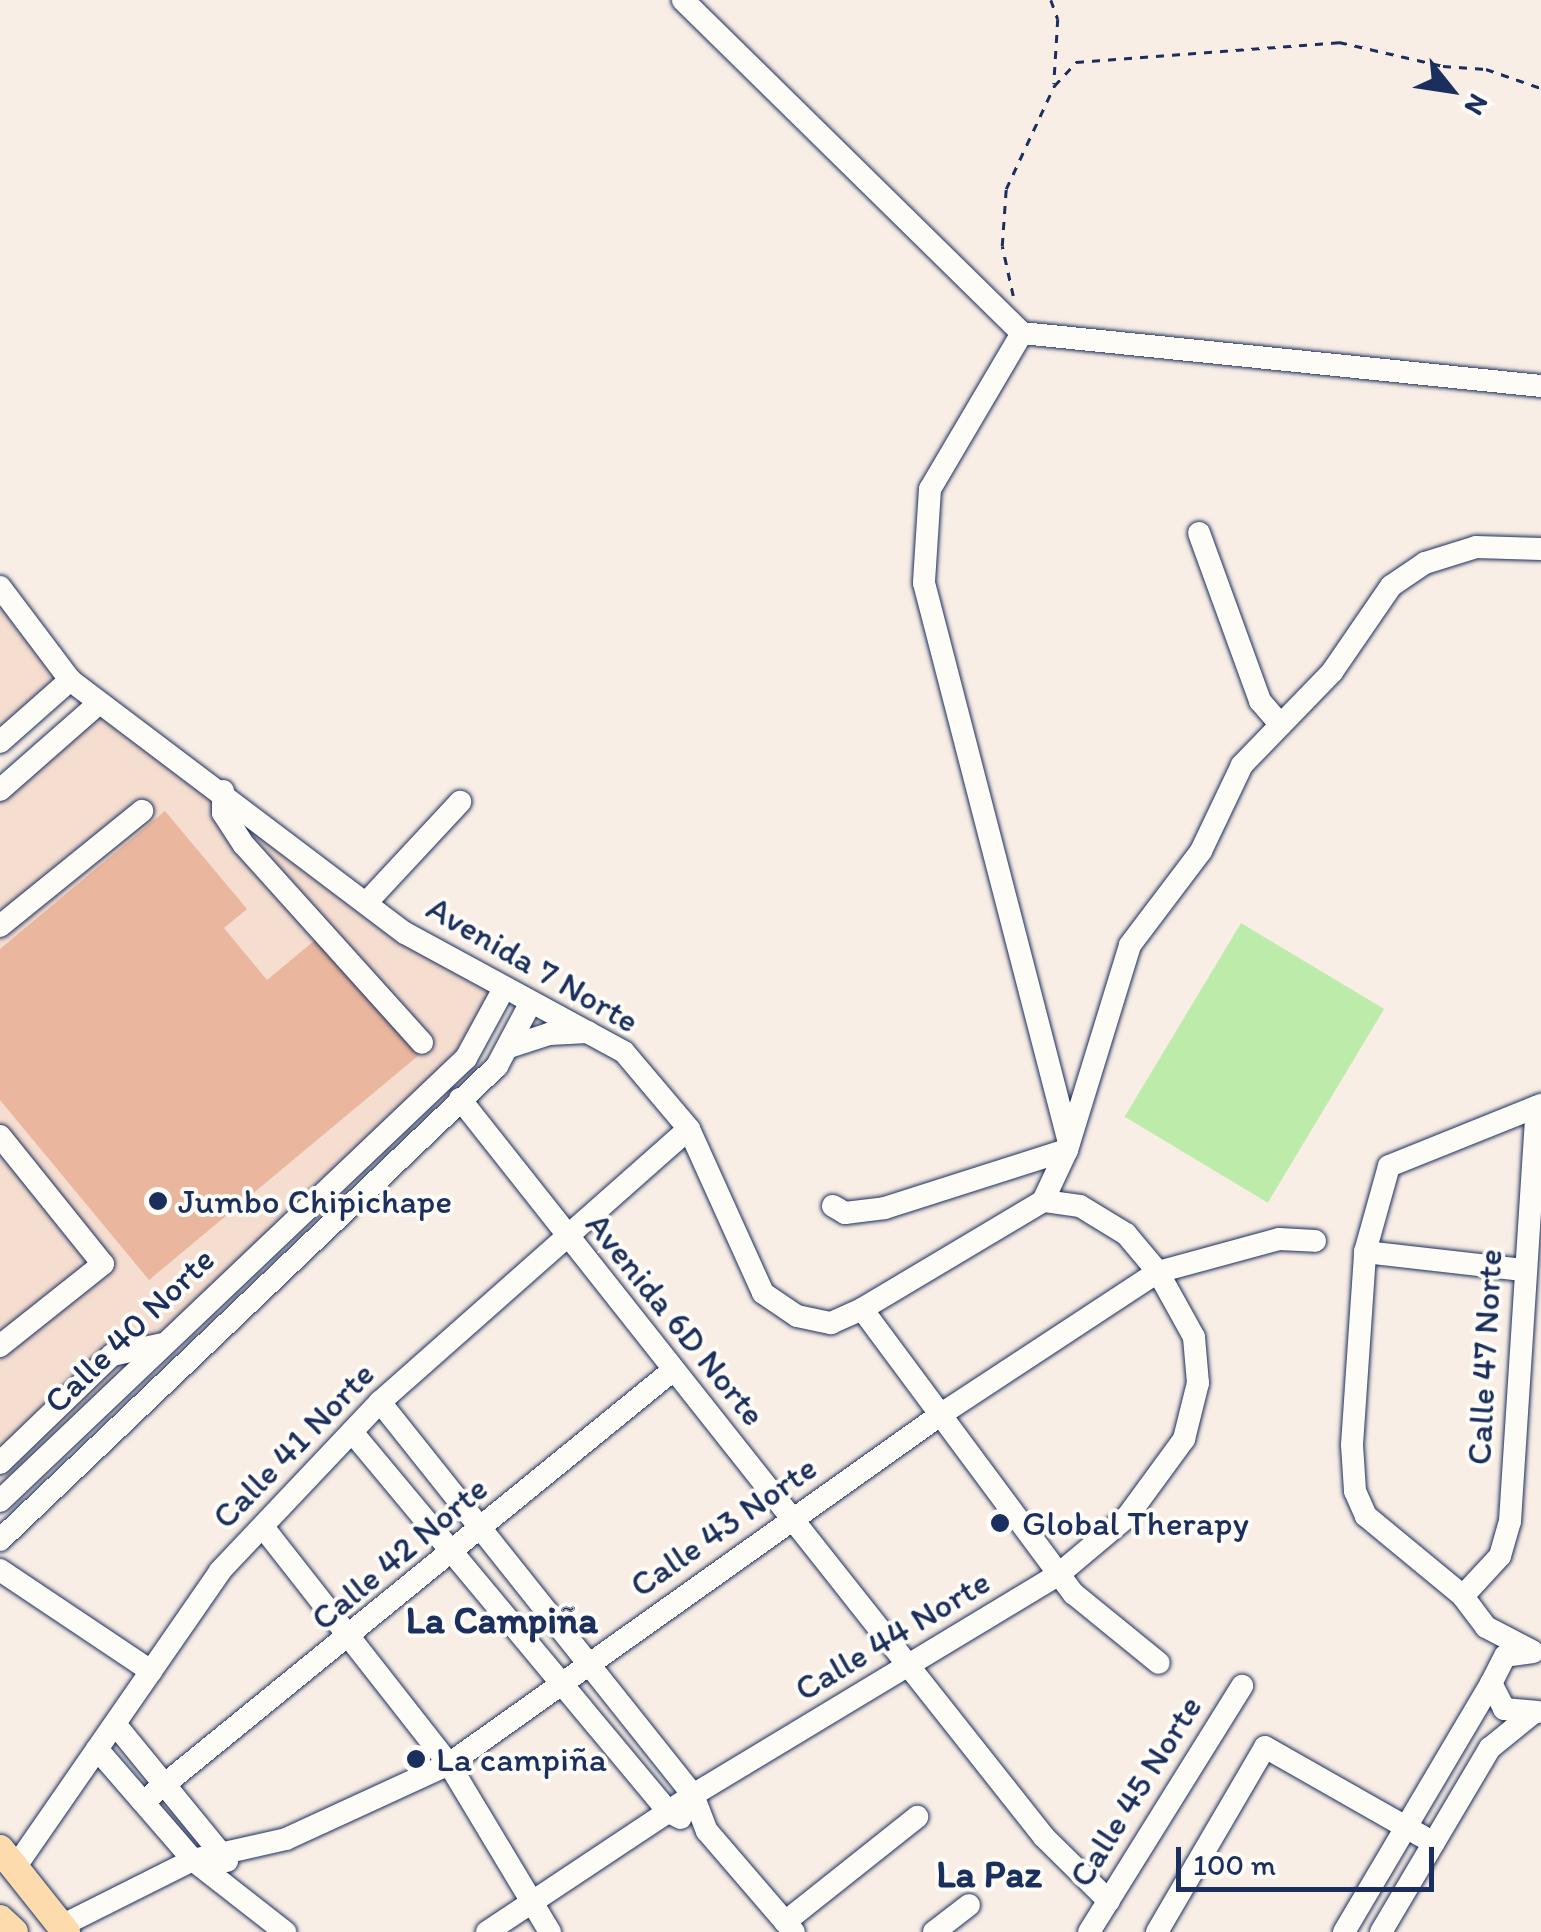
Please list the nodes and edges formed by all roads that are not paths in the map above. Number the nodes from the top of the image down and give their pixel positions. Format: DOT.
graph roads {
  1 [pos="683,0"];
  2 [pos="1022,334"];
  3 [pos="1541,386"];
  4 [pos="1199,534"];
  5 [pos="1541,548"];
  6 [pos="0,587"];
  7 [pos="70,680"];
  8 [pos="98,704"];
  9 [pos="1280,724"];
  10 [pos="0,742"];
  11 [pos="0,790"];
  12 [pos="222,791"];
  13 [pos="460,802"];
  14 [pos="142,810"];
  15 [pos="367,902"];
  16 [pos="0,926"];
  17 [pos="503,990"];
  18 [pos="531,1002"];
  19 [pos="595,1032"];
  20 [pos="422,1043"];
  21 [pos="510,1047"];
  22 [pos="460,1099"];
  23 [pos="1539,1106"];
  24 [pos="689,1129"];
  25 [pos="0,1136"];
  26 [pos="1068,1147"];
  27 [pos="1043,1202"];
  28 [pos="833,1206"];
  29 [pos="565,1236"];
  30 [pos="1315,1240"];
  31 [pos="1365,1252"];
  32 [pos="1523,1270"];
  33 [pos="1158,1272"];
  34 [pos="862,1309"];
  35 [pos="166,1344"];
  36 [pos="0,1346"];
  37 [pos="1530,1368"];
  38 [pos="672,1371"];
  39 [pos="380,1402"];
  40 [pos="940,1415"];
  41 [pos="352,1432"];
  42 [pos="0,1463"];
  43 [pos="0,1501"];
  44 [pos="793,1520"];
  45 [pos="264,1527"];
  46 [pos="482,1530"];
  47 [pos="0,1540"];
  48 [pos="453,1553"];
  49 [pos="0,1570"];
  50 [pos="1059,1574"];
  51 [pos="1463,1596"];
  52 [pos="1486,1627"];
  53 [pos="354,1636"];
  54 [pos="1538,1653"];
  55 [pos="1159,1663"];
  56 [pos="590,1664"];
  57 [pos="910,1666"];
  58 [pos="151,1671"];
  59 [pos="1491,1679"];
  60 [pos="564,1684"];
  61 [pos="1242,1686"];
  62 [pos="1536,1712"];
  63 [pos="115,1724"];
  64 [pos="97,1749"];
  65 [pos="449,1764"];
  66 [pos="168,1786"];
  67 [pos="693,1796"];
  68 [pos="144,1802"];
  69 [pos="668,1812"];
  70 [pos="918,1817"];
  71 [pos="1405,1827"];
  72 [pos="706,1831"];
  73 [pos="1434,1843"];
  74 [pos="225,1852"];
  75 [pos="7,1859"];
  76 [pos="193,1860"];
  77 [pos="231,1884"];
  78 [pos="534,1901"];
  79 [pos="1109,1902"];
  80 [pos="969,1905"];
  81 [pos="0,1919"];
  82 [pos="790,1927"];
  83 [pos="64,1929"];
  84 [pos="14,1932"];
  85 [pos="284,1932"];
  86 [pos="487,1932"];
  87 [pos="550,1932"];
  88 [pos="934,1932"];
  89 [pos="1089,1932"];
  90 [pos="1157,1932"];
  91 [pos="1344,1932"];
  92 [pos="1381,1932"];
  1 -- 2 [label="street"];
  2 -- 3 [label="street"];
  2 -- 26 [label="street"];
  4 -- 9 [label="street"];
  5 -- 9 [label="street"];
  6 -- 7 [label="street, Avenida 7 Norte"];
  7 -- 8 [label="street, Avenida 7 Norte"];
  7 -- 10 [label="street"];
  8 -- 11 [label="street"];
  8 -- 12 [label="street, Avenida 7 Norte"];
  9 -- 26 [label="street"];
  12 -- 15 [label="street, Avenida 7 Norte"];
  12 -- 20 [label="street"];
  13 -- 15 [label="street"];
  14 -- 16 [label="street"];
  15 -- 17 [label="street, Avenida 7 Norte"];
  17 -- 18 [label="street, Avenida 7 Norte"];
  17 -- 35 [label="street, Calle 40 Norte"];
  18 -- 19 [label="street, Avenida 7 Norte"];
  18 -- 21 [label="street, Calle 40 Norte"];
  19 -- 21 [label="street"];
  19 -- 24 [label="street, Avenida 7 Norte"];
  21 -- 22 [label="street, Calle 40 Norte"];
  22 -- 29 [label="street, Avenida 6D Norte"];
  22 -- 47 [label="street, Calle 40 Norte"];
  23 -- 31 [label="street"];
  23 -- 32 [label="street, Calle 47 Norte"];
  24 -- 29 [label="street, Calle 41 Norte"];
  24 -- 34 [label="street, Avenida 7 Norte"];
  25 -- 36 [label="street"];
  26 -- 27 [label="street"];
  26 -- 28 [label="street"];
  27 -- 33 [label="street, Calle 44 Norte"];
  27 -- 34 [label="street, Avenida 7 Norte"];
  29 -- 38 [label="street, Avenida 6D Norte"];
  29 -- 39 [label="street, Calle 41 Norte"];
  30 -- 33 [label="street, Calle 43 Norte"];
  31 -- 32 [label="street"];
  31 -- 51 [label="street"];
  32 -- 37 [label="street, Calle 47 Norte"];
  33 -- 40 [label="street, Calle 43 Norte"];
  33 -- 50 [label="street, Calle 44 Norte"];
  34 -- 40 [label="street"];
  35 -- 42 [label="street"];
  35 -- 43 [label="street, Calle 40 Norte"];
  37 -- 51 [label="street, Calle 47 Norte"];
  38 -- 44 [label="street, Avenida 6D Norte"];
  38 -- 46 [label="street, Calle 42 Norte"];
  39 -- 41 [label="street, Calle 41 Norte"];
  39 -- 46 [label="street"];
  40 -- 44 [label="street, Calle 43 Norte"];
  40 -- 50 [label="street"];
  41 -- 45 [label="street, Calle 41 Norte"];
  41 -- 48 [label="street"];
  44 -- 56 [label="street, Calle 43 Norte"];
  44 -- 57 [label="street, Avenida 6D Norte"];
  45 -- 53 [label="street"];
  45 -- 58 [label="street, Calle 41 Norte"];
  46 -- 48 [label="street, Calle 42 Norte"];
  46 -- 56 [label="street"];
  48 -- 53 [label="street, Calle 42 Norte"];
  48 -- 60 [label="street"];
  49 -- 58 [label="street"];
  50 -- 55 [label="street"];
  50 -- 57 [label="street, Calle 44 Norte"];
  51 -- 52 [label="street"];
  52 -- 54 [label="street"];
  52 -- 59 [label="street"];
  53 -- 65 [label="street"];
  53 -- 66 [label="street, Calle 42 Norte"];
  54 -- 59 [label="street"];
  56 -- 60 [label="street, Calle 43 Norte"];
  56 -- 67 [label="street"];
  57 -- 67 [label="street, Calle 44 Norte"];
  57 -- 79 [label="street, Avenida 6D Norte"];
  58 -- 63 [label="street, Calle 41 Norte"];
  59 -- 62 [label="street"];
  59 -- 71 [label="street"];
  60 -- 65 [label="street, Calle 43 Norte"];
  60 -- 69 [label="street"];
  61 -- 79 [label="street, Calle 45 Norte"];
  62 -- 73 [label="street"];
  63 -- 64 [label="street, Calle 41 Norte"];
  63 -- 66 [label="street"];
  64 -- 68 [label="street"];
  64 -- 75 [label="street, Calle 41 Norte"];
  65 -- 74 [label="street, Calle 43 Norte"];
  65 -- 78 [label="street"];
  66 -- 68 [label="street, Calle 42 Norte"];
  66 -- 74 [label="street"];
  67 -- 69 [label="street, Calle 44 Norte"];
  67 -- 72 [label="street"];
  68 -- 76 [label="street"];
  69 -- 72 [label="street"];
  69 -- 78 [label="street, Calle 44 Norte"];
  70 -- 82 [label="street"];
  71 -- 73 [label="street"];
  71 -- 90 [label="street"];
  71 -- 91 [label="street"];
  72 -- 82 [label="street"];
  73 -- 92 [label="street"];
  74 -- 76 [label="street, Calle 43 Norte"];
  74 -- 77 [label="street"];
  75 -- 83 [label="main road"];
  76 -- 77 [label="street"];
  76 -- 83 [label="street, Calle 43 Norte"];
  77 -- 85 [label="street"];
  78 -- 86 [label="street, Calle 44 Norte"];
  78 -- 87 [label="street"];
  79 -- 89 [label="street, Calle 45 Norte"];
  80 -- 88 [label="street"];
  81 -- 84 [label="main road"];
}
